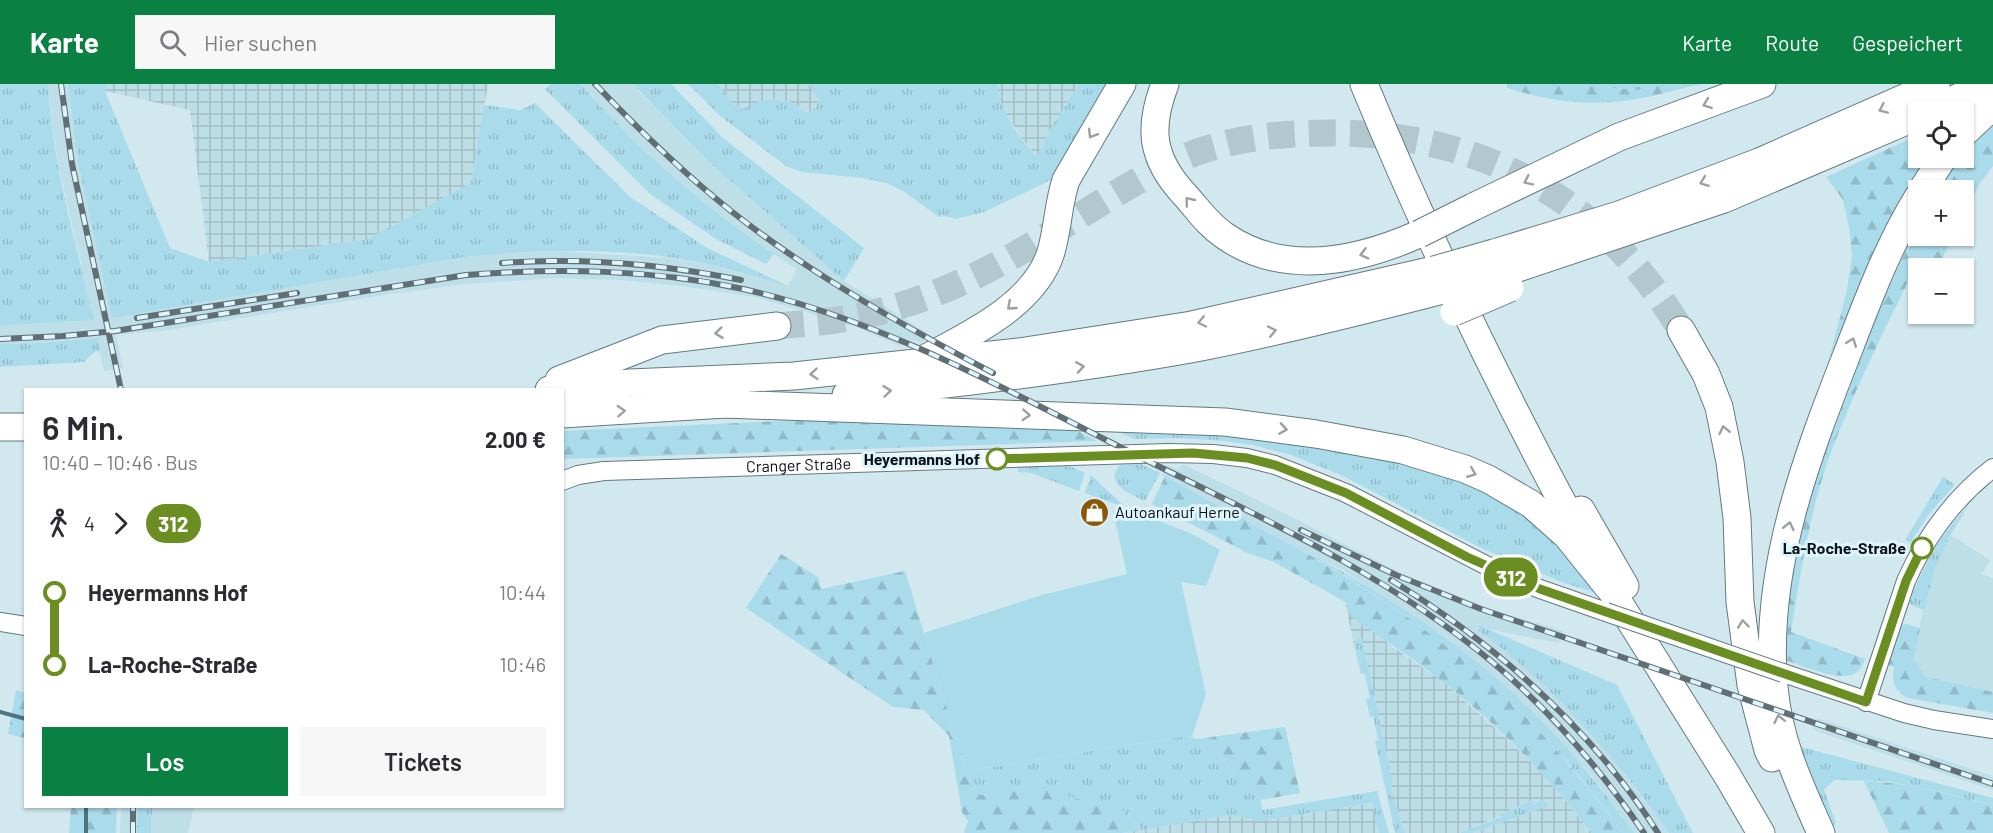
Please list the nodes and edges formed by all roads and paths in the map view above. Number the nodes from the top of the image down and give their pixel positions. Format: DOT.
graph roads {
  1 [pos="1122,84"];
  2 [pos="1166,84"];
  3 [pos="1364,84"];
  4 [pos="1378,84"];
  5 [pos="1762,84"];
  6 [pos="1936,84"];
  7 [pos="1987,84"];
  8 [pos="1948,102"];
  9 [pos="1993,106"];
  10 [pos="1908,119"];
  11 [pos="1974,124"];
  12 [pos="1811,151"];
  13 [pos="1769,169"];
  14 [pos="1908,214"];
  15 [pos="1502,271"];
  16 [pos="1444,291"];
  17 [pos="777,326"];
  18 [pos="1681,330"];
  19 [pos="914,364"];
  20 [pos="539,388"];
  21 [pos="564,389"];
  22 [pos="724,404"];
  23 [pos="0,414"];
  24 [pos="24,414"];
  25 [pos="564,414"];
  26 [pos="0,427"];
  27 [pos="24,427"];
  28 [pos="1993,468"];
  29 [pos="564,480"];
  30 [pos="1607,600"];
  31 [pos="0,622"];
  32 [pos="24,626"];
  33 [pos="1866,702"];
  34 [pos="1993,729"];
  35 [pos="1761,833"];
  36 [pos="1775,833"];
  37 [pos="1820,833"];
  1 -- 19 [label="highway, one-way"];
  5 -- 2 [label="highway, one-way, bridge"];
  3 -- 30 [label="highway"];
  4 -- 36 [label="highway"];
  6 -- 12 [label="highway, one-way"];
  7 -- 8 [label="highway"];
  9 -- 11 [label="highway"];
  10 -- 12 [label="highway"];
  12 -- 13 [label="highway"];
  13 -- 15 [label="highway, one-way"];
  13 -- 15 [label="highway"];
  37 -- 14 [label="highway, one-way"];
  15 -- 16 [label="highway, bridge"];
  15 -- 16 [label="highway, bridge"];
  16 -- 19 [label="highway, one-way"];
  22 -- 16 [label="highway, one-way"];
  17 -- 20 [label="highway, one-way"];
  37 -- 18 [label="highway, one-way"];
  19 -- 21 [label="highway, one-way"];
  25 -- 22 [label="highway, one-way"];
  22 -- 30 [label="highway, one-way"];
  23 -- 24 [label="highway"];
  26 -- 27 [label="highway"];
  28 -- 33 [label="street"];
  29 -- 30 [label="street, Cranger Straße"];
  30 -- 33 [label="street, Cranger Straße, bridge"];
  30 -- 35 [label="highway"];
  31 -- 32 [label="street"];
  33 -- 34 [label="street, Cranger Straße"];
}
